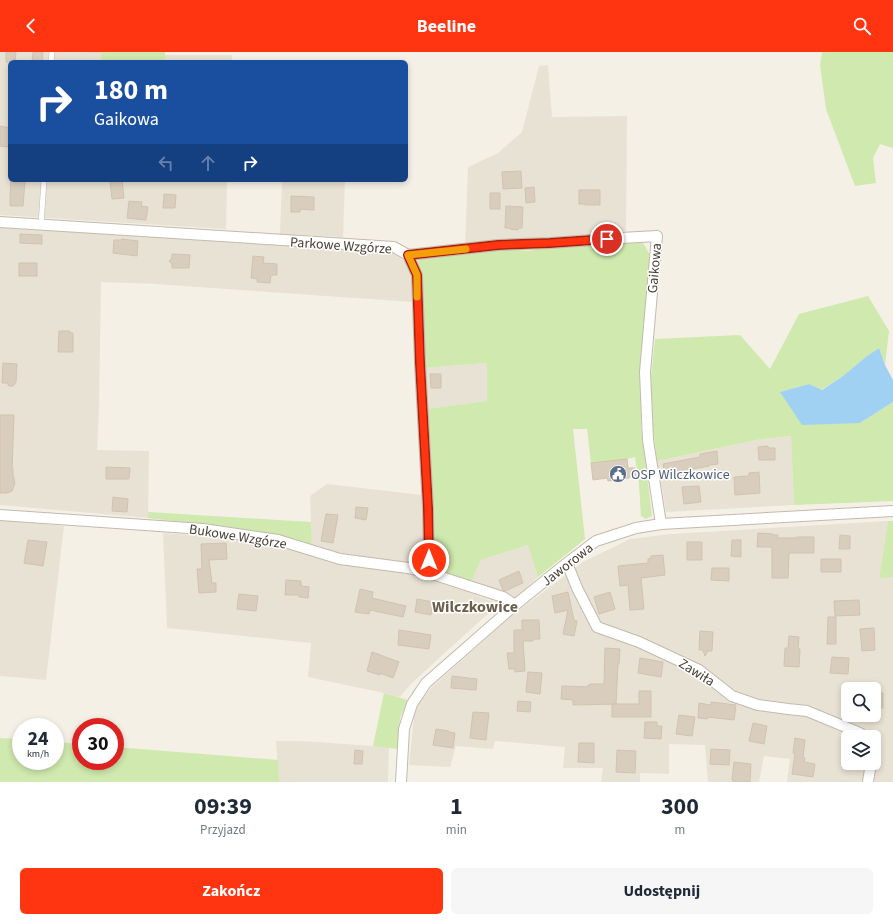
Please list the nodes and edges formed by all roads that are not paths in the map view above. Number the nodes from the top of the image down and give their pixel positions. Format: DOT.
graph roads {
  1 [pos="44,182"];
  2 [pos="0,222"];
  3 [pos="41,225"];
  4 [pos="408,255"];
  5 [pos="893,511"];
  6 [pos="0,515"];
  7 [pos="661,524"];
  8 [pos="567,563"];
  9 [pos="429,573"];
  10 [pos="515,606"];
  11 [pos="853,730"];
  12 [pos="870,770"];
  13 [pos="401,782"];
  14 [pos="868,782"];
  1 -- 3 [label="lane"];
  2 -- 3 [label="street, Parkowe Wzgórze"];
  3 -- 4 [label="street, Parkowe Wzgórze"];
  4 -- 7 [label="street, Gaikowa"];
  4 -- 9 [label="street, Parkowe Wzgórze"];
  5 -- 7 [label="street, Jaworowa"];
  6 -- 9 [label="street, Bukowe Wzgórze"];
  7 -- 8 [label="street, Jaworowa"];
  8 -- 10 [label="street, Jaworowa"];
  8 -- 11 [label="street, Zawiła"];
  9 -- 10 [label="street, Bukowe Wzgórze"];
  10 -- 13 [label="street, Jaworowa"];
  12 -- 14 [label="street"];
}
